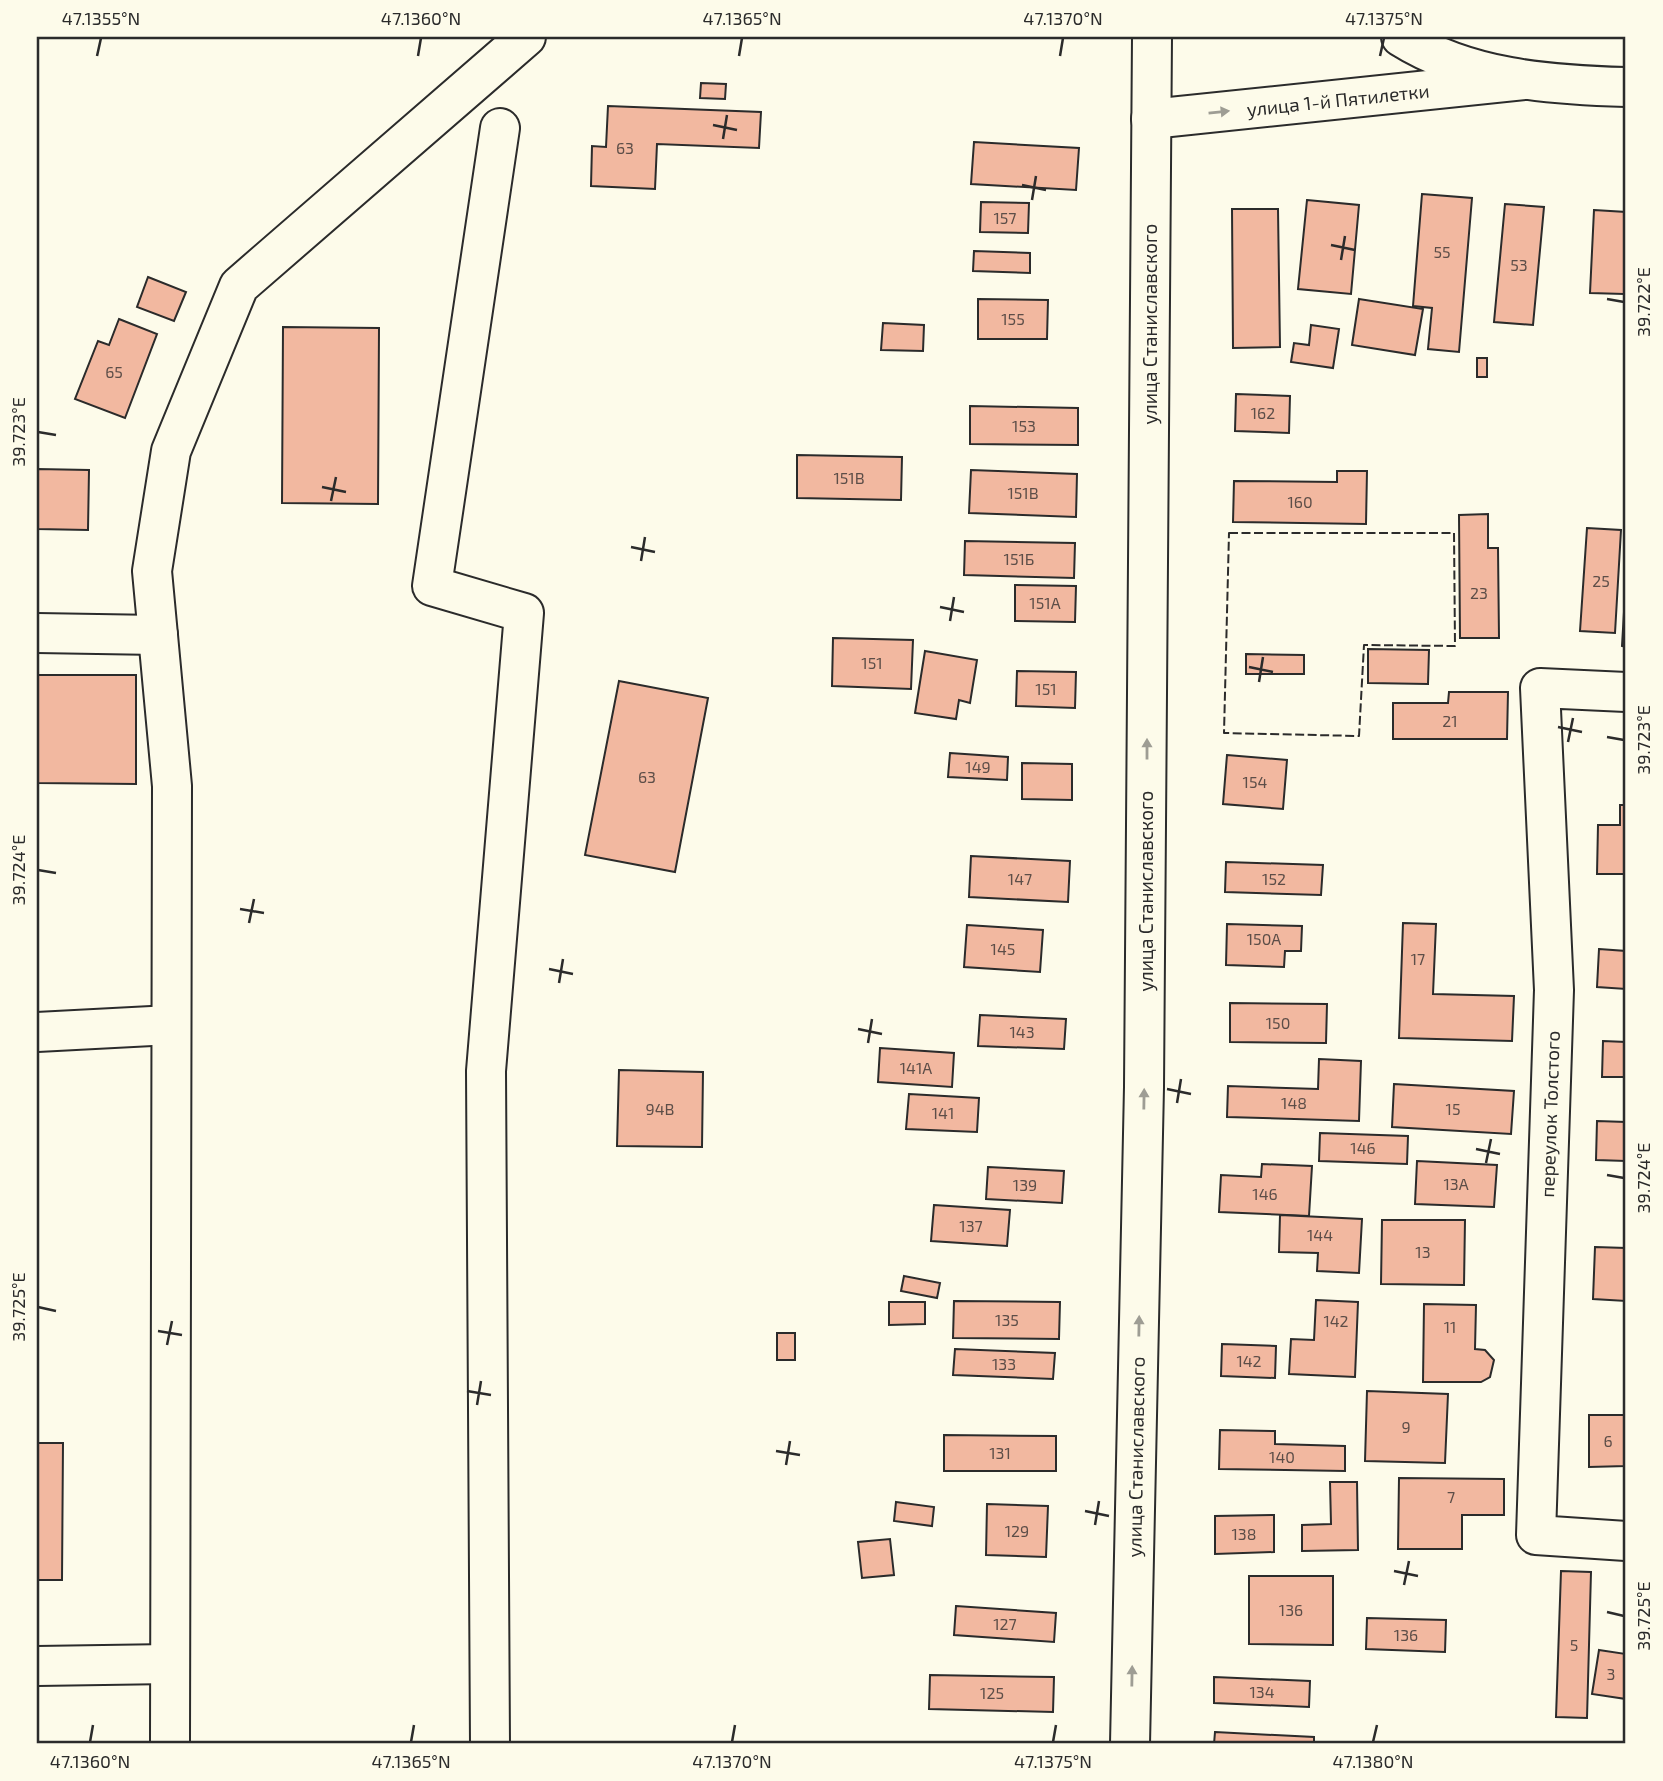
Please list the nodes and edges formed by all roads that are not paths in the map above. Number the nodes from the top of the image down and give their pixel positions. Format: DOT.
graph roads {
  1 [pos="526,37"];
  2 [pos="1152,37"];
  3 [pos="1401,37"];
  4 [pos="1524,80"];
  5 [pos="1626,87"];
  6 [pos="1151,119"];
  7 [pos="500,128"];
  8 [pos="37,633"];
  9 [pos="159,635"];
  10 [pos="1626,692"];
  11 [pos="171,1025"];
  12 [pos="37,1032"];
  13 [pos="1626,1541"];
  14 [pos="170,1664"];
  15 [pos="37,1666"];
  16 [pos="170,1744"];
  17 [pos="490,1744"];
  18 [pos="1130,1744"];
  1 -- 9 [label="street"];
  2 -- 6 [label="street, улица Станиславского"];
  3 -- 4 [label="street, улица 1-й Пятилетки"];
  4 -- 5 [label="street, улица 1-й Пятилетки"];
  6 -- 4 [label="street, улица 1-й Пятилетки, one-way"];
  18 -- 6 [label="street, улица Станиславского, one-way"];
  7 -- 17 [label="street"];
  8 -- 9 [label="street"];
  9 -- 11 [label="street"];
  10 -- 13 [label="street, переулок Толстого"];
  11 -- 12 [label="street"];
  11 -- 14 [label="street"];
  14 -- 15 [label="street"];
  14 -- 16 [label="street"];
}
